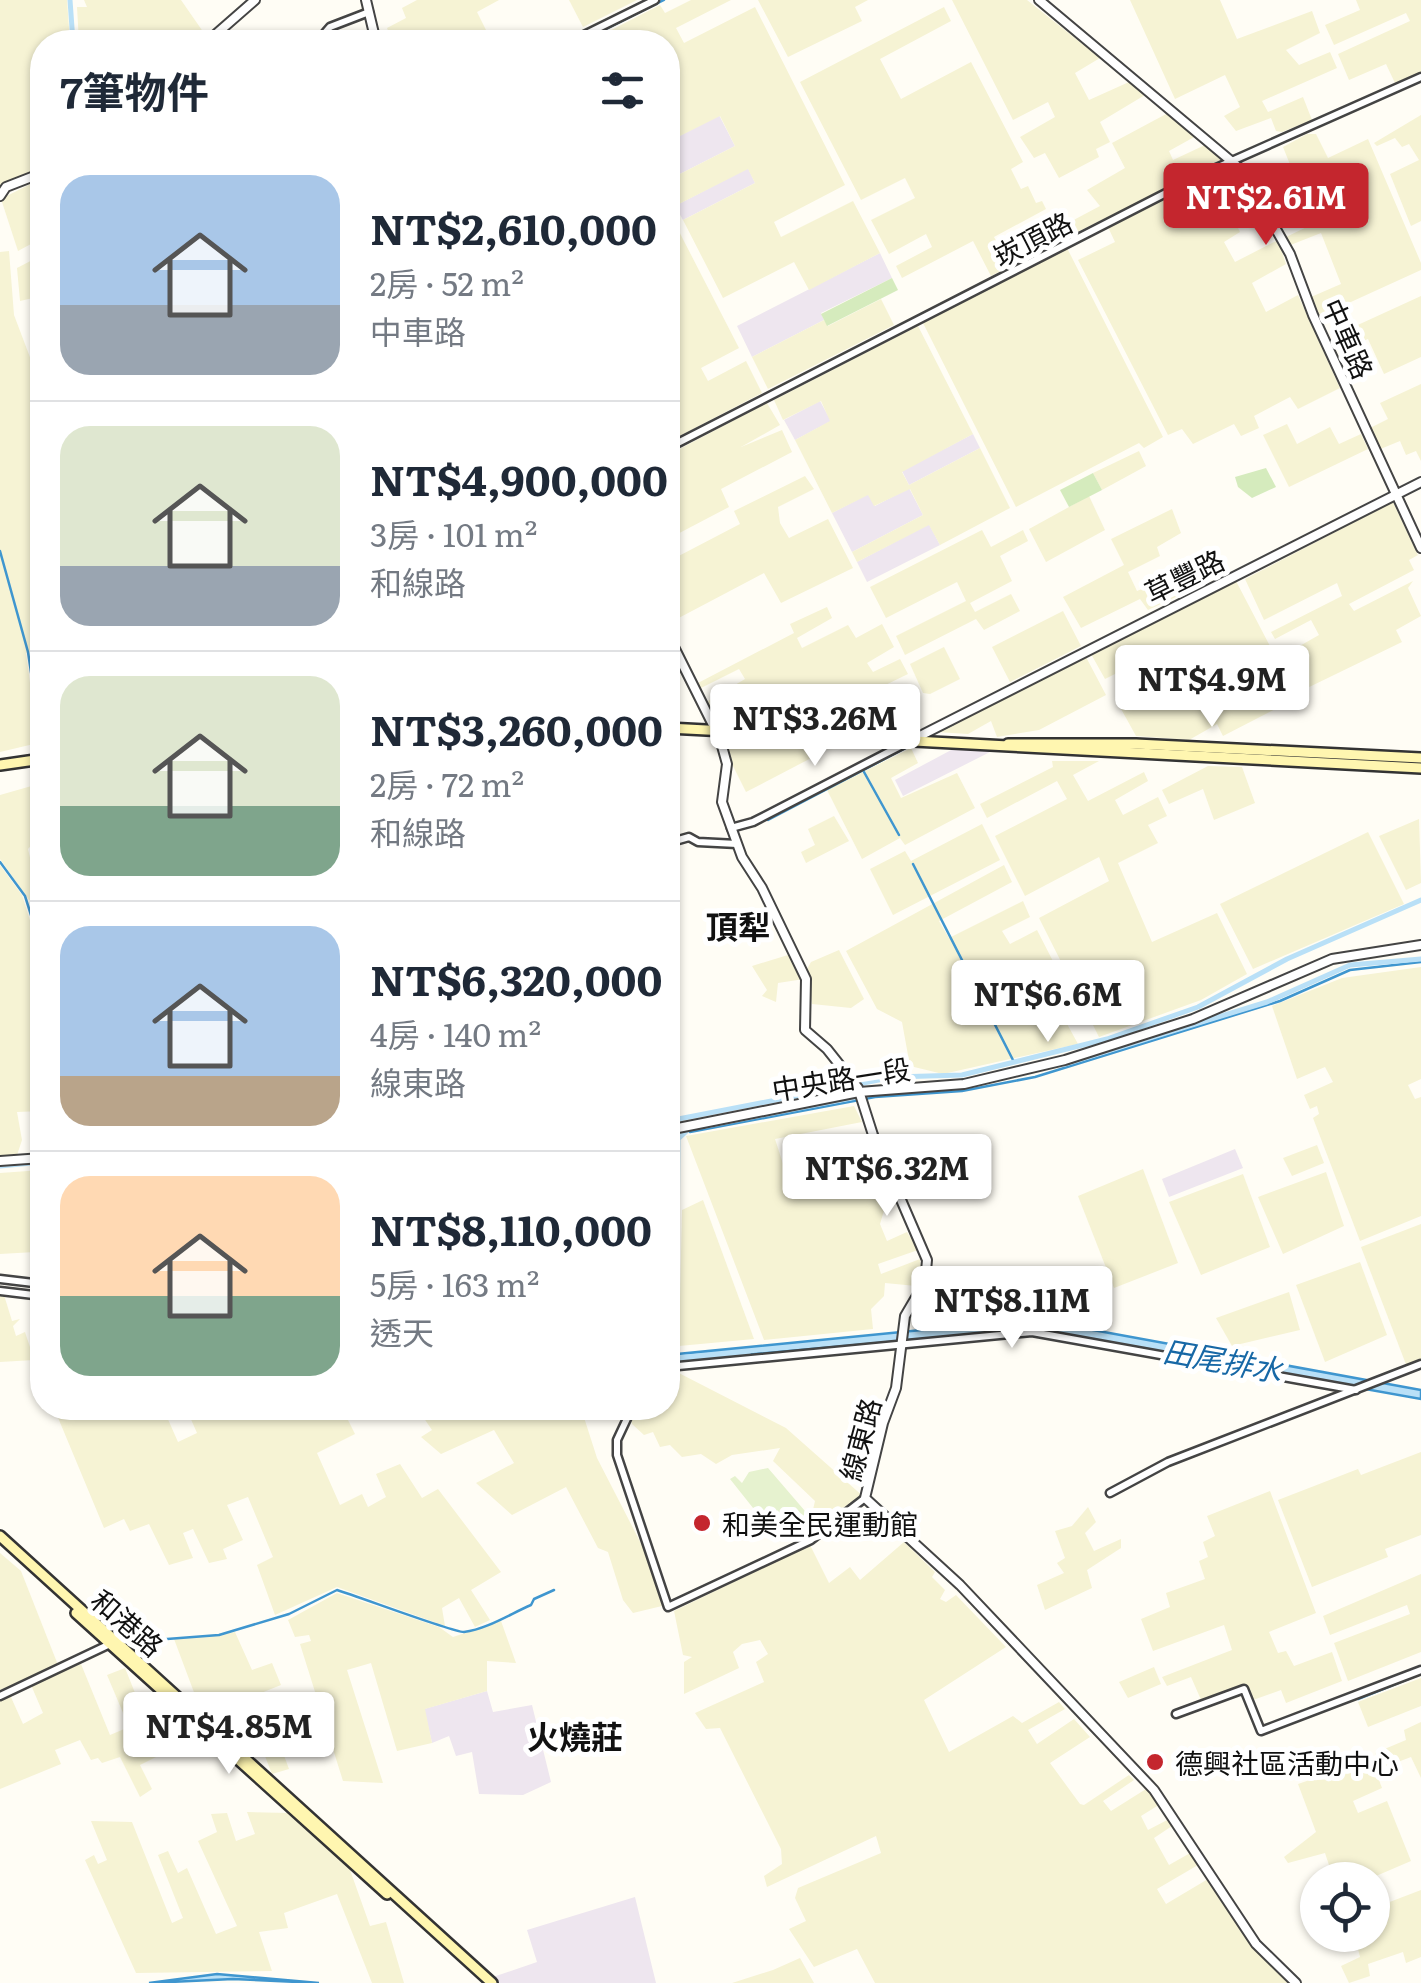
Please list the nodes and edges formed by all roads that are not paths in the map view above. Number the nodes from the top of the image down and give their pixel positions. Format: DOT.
graph roads {
  1 [pos="254,0"];
  2 [pos="366,0"];
  3 [pos="654,0"];
  4 [pos="1039,0"];
  5 [pos="369,12"];
  6 [pos="220,30"];
  7 [pos="328,30"];
  8 [pos="373,30"];
  9 [pos="594,30"];
  10 [pos="1421,78"];
  11 [pos="1232,160"];
  12 [pos="30,178"];
  13 [pos="0,196"];
  14 [pos="680,442"];
  15 [pos="1421,482"];
  16 [pos="1396,494"];
  17 [pos="1421,548"];
  18 [pos="680,659"];
  19 [pos="680,729"];
  20 [pos="715,730"];
  21 [pos="914,739"];
  22 [pos="1421,758"];
  23 [pos="30,760"];
  24 [pos="1354,760"];
  25 [pos="0,765"];
  26 [pos="1421,768"];
  27 [pos="731,828"];
  28 [pos="680,839"];
  29 [pos="737,844"];
  30 [pos="1421,945"];
  31 [pos="859,1093"];
  32 [pos="680,1128"];
  33 [pos="30,1159"];
  34 [pos="0,1162"];
  35 [pos="0,1279"];
  36 [pos="30,1283"];
  37 [pos="0,1292"];
  38 [pos="30,1295"];
  39 [pos="901,1344"];
  40 [pos="1421,1364"];
  41 [pos="680,1365"];
  42 [pos="1356,1390"];
  43 [pos="626,1420"];
  44 [pos="1110,1493"];
  45 [pos="865,1498"];
  46 [pos="0,1540"];
  47 [pos="112,1641"];
  48 [pos="1421,1670"];
  49 [pos="0,1696"];
  50 [pos="1176,1714"];
  51 [pos="488,1983"];
  52 [pos="1296,1983"];
  1 -- 6 [label="street"];
  2 -- 5 [label="street"];
  3 -- 9 [label="street"];
  4 -- 11 [label="street, 中車路"];
  5 -- 7 [label="street"];
  5 -- 8 [label="street"];
  10 -- 11 [label="street, 崁頂路"];
  11 -- 14 [label="street, 崁頂路"];
  11 -- 16 [label="street, 中車路"];
  12 -- 13 [label="street"];
  15 -- 16 [label="street, 草豐路"];
  16 -- 17 [label="street, 中車路"];
  16 -- 21 [label="street, 草豐路"];
  18 -- 20 [label="street, 線東路"];
  19 -- 20 [label="main road"];
  20 -- 21 [label="main road"];
  20 -- 27 [label="street, 線東路"];
  21 -- 24 [label="main road"];
  21 -- 27 [label="street"];
  22 -- 24 [label="main road"];
  23 -- 25 [label="main road"];
  24 -- 26 [label="main road"];
  27 -- 29 [label="street, 線東路"];
  28 -- 29 [label="street"];
  29 -- 31 [label="street, 線東路"];
  30 -- 31 [label="street, 中央路一段"];
  31 -- 32 [label="street, 中央路一段"];
  31 -- 39 [label="street, 線東路"];
  33 -- 34 [label="street"];
  35 -- 36 [label="street"];
  37 -- 38 [label="street"];
  39 -- 41 [label="street"];
  39 -- 42 [label="street"];
  39 -- 45 [label="street, 線東路"];
  40 -- 42 [label="street"];
  42 -- 44 [label="street"];
  43 -- 45 [label="street"];
  45 -- 52 [label="street, 線東路"];
  46 -- 47 [label="main road, 和港路"];
  47 -- 49 [label="street"];
  47 -- 51 [label="main road, 和港路"];
  48 -- 50 [label="street"];
}
